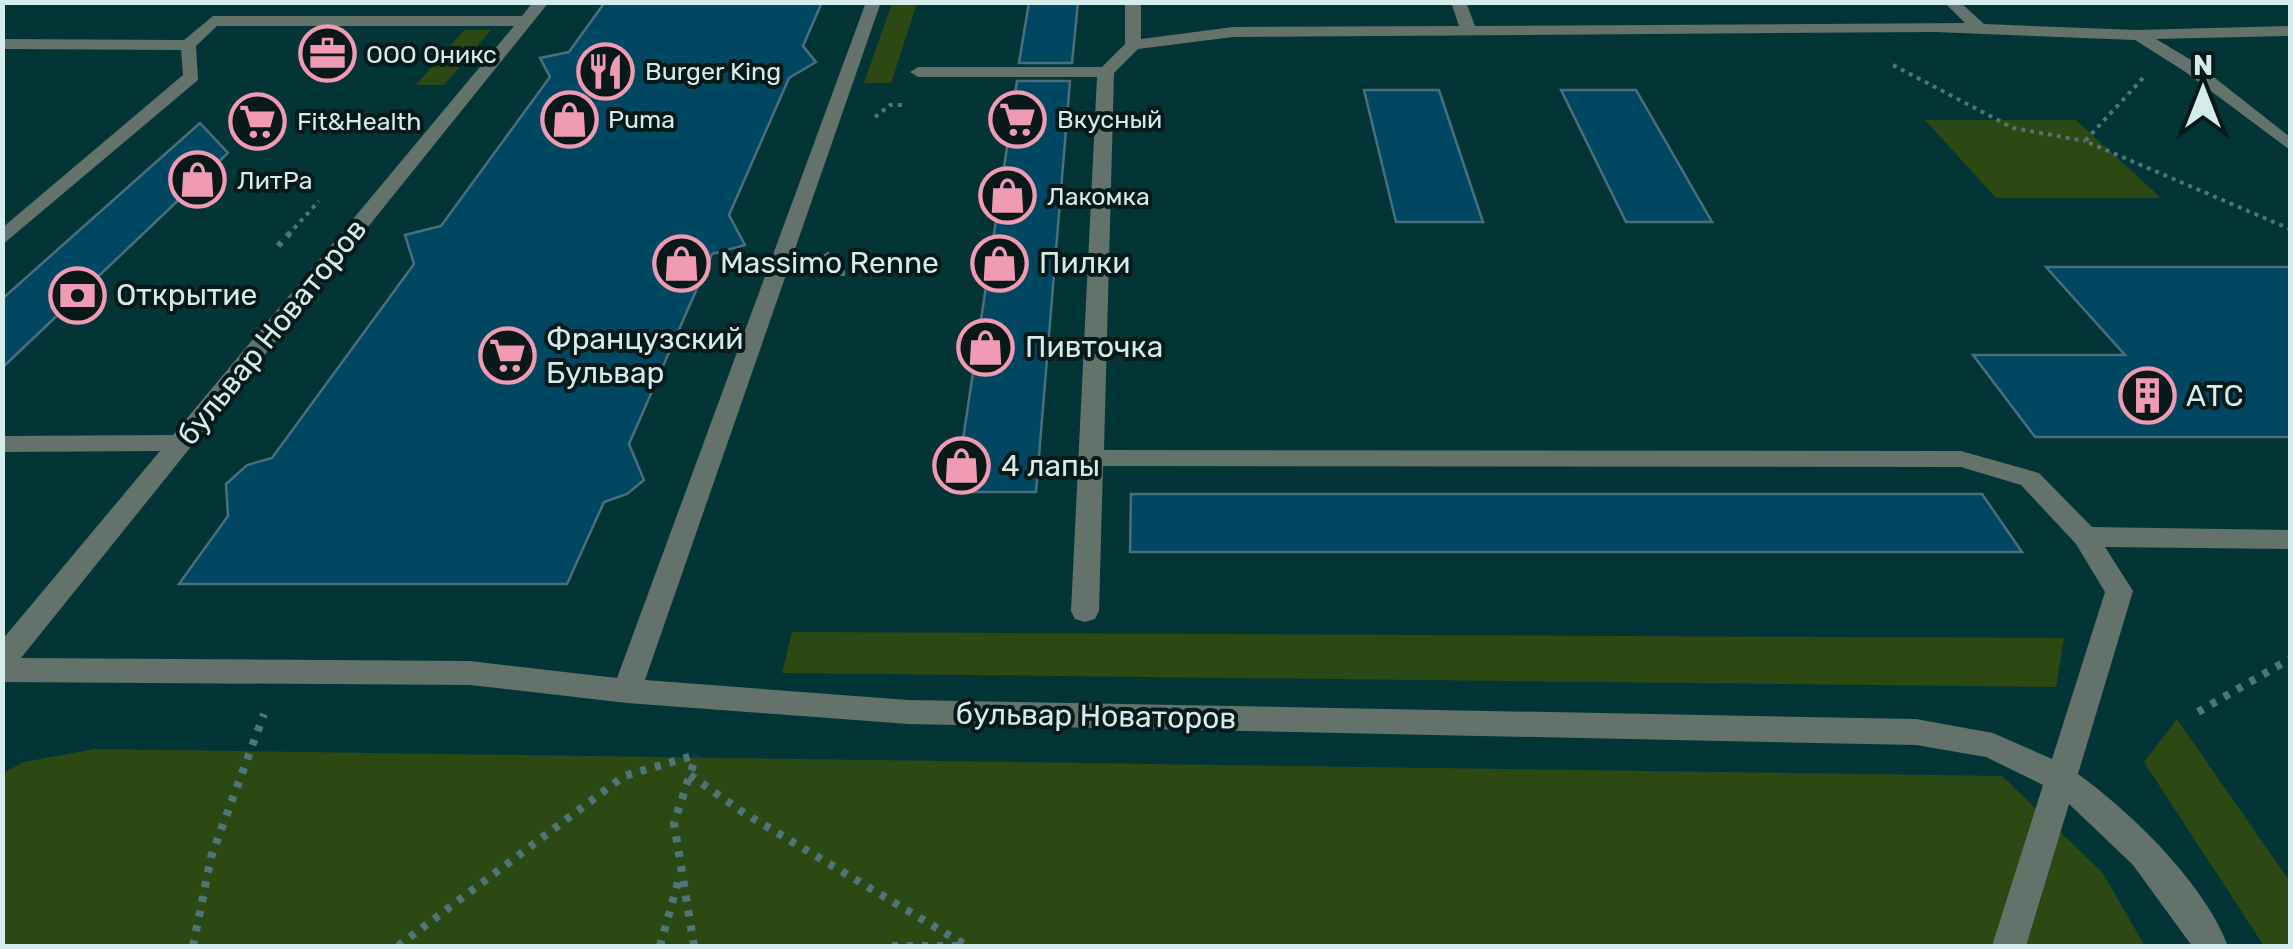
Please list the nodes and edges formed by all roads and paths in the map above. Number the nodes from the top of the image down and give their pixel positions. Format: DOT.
graph roads {
  1 [pos="467,2"];
  2 [pos="542,2"];
  3 [pos="874,2"];
  4 [pos="1133,2"];
  5 [pos="1458,2"];
  6 [pos="1952,2"];
  7 [pos="450,21"];
  8 [pos="527,21"];
  9 [pos="1981,30"];
  10 [pos="1470,32"];
  11 [pos="2290,32"];
  12 [pos="2137,35"];
  13 [pos="2,44"];
  14 [pos="188,45"];
  15 [pos="1133,45"];
  16 [pos="2168,52"];
  17 [pos="1892,64"];
  18 [pos="918,72"];
  19 [pos="1106,72"];
  20 [pos="907,106"];
  21 [pos="867,124"];
  22 [pos="2085,141"];
  23 [pos="2290,145"];
  24 [pos="319,201"];
  25 [pos="2290,229"];
  26 [pos="2,239"];
  27 [pos="278,246"];
  28 [pos="824,250"];
  29 [pos="860,274"];
  30 [pos="182,442"];
  31 [pos="2,444"];
  32 [pos="1092,458"];
  33 [pos="2086,537"];
  34 [pos="2290,539"];
  35 [pos="1085,612"];
  36 [pos="2290,658"];
  37 [pos="2,662"];
  38 [pos="2,670"];
  39 [pos="281,672"];
  40 [pos="627,691"];
  41 [pos="2198,712"];
  42 [pos="690,775"];
  43 [pos="2061,776"];
  44 [pos="682,869"];
  45 [pos="193,946"];
  46 [pos="398,946"];
  47 [pos="660,946"];
  48 [pos="694,946"];
  49 [pos="892,946"];
  50 [pos="968,946"];
  51 [pos="2009,946"];
  52 [pos="2212,946"];
  1 -- 7 [label="street"];
  2 -- 8 [label="street, бульвар Новаторов"];
  3 -- 40 [label="street"];
  4 -- 15 [label="street"];
  5 -- 10 [label="street"];
  6 -- 9 [label="street"];
  7 -- 8 [label="street"];
  7 -- 14 [label="street"];
  8 -- 30 [label="street, бульвар Новаторов"];
  9 -- 10 [label="street"];
  9 -- 12 [label="street"];
  10 -- 15 [label="street"];
  11 -- 12 [label="street"];
  12 -- 16 [label="street"];
  13 -- 14 [label="street"];
  14 -- 26 [label="street"];
  15 -- 19 [label="street"];
  16 -- 22 [label="path"];
  16 -- 23 [label="street"];
  17 -- 22 [label="path"];
  18 -- 19 [label="street"];
  19 -- 32 [label="street"];
  20 -- 21 [label="path"];
  22 -- 25 [label="path"];
  24 -- 27 [label="path"];
  28 -- 29 [label="path"];
  30 -- 31 [label="street"];
  30 -- 37 [label="street, бульвар Новаторов"];
  32 -- 33 [label="street"];
  32 -- 35 [label="street"];
  33 -- 34 [label="street"];
  33 -- 43 [label="street"];
  36 -- 41 [label="path"];
  38 -- 39 [label="street, бульвар Новаторов"];
  39 -- 40 [label="street, бульвар Новаторов"];
  39 -- 45 [label="path"];
  40 -- 43 [label="street, бульвар Новаторов"];
  42 -- 44 [label="path"];
  42 -- 46 [label="path"];
  42 -- 50 [label="path"];
  43 -- 51 [label="street"];
  43 -- 52 [label="street, бульвар Новаторов"];
  44 -- 47 [label="path"];
  44 -- 48 [label="path"];
  49 -- 50 [label="path"];
}
